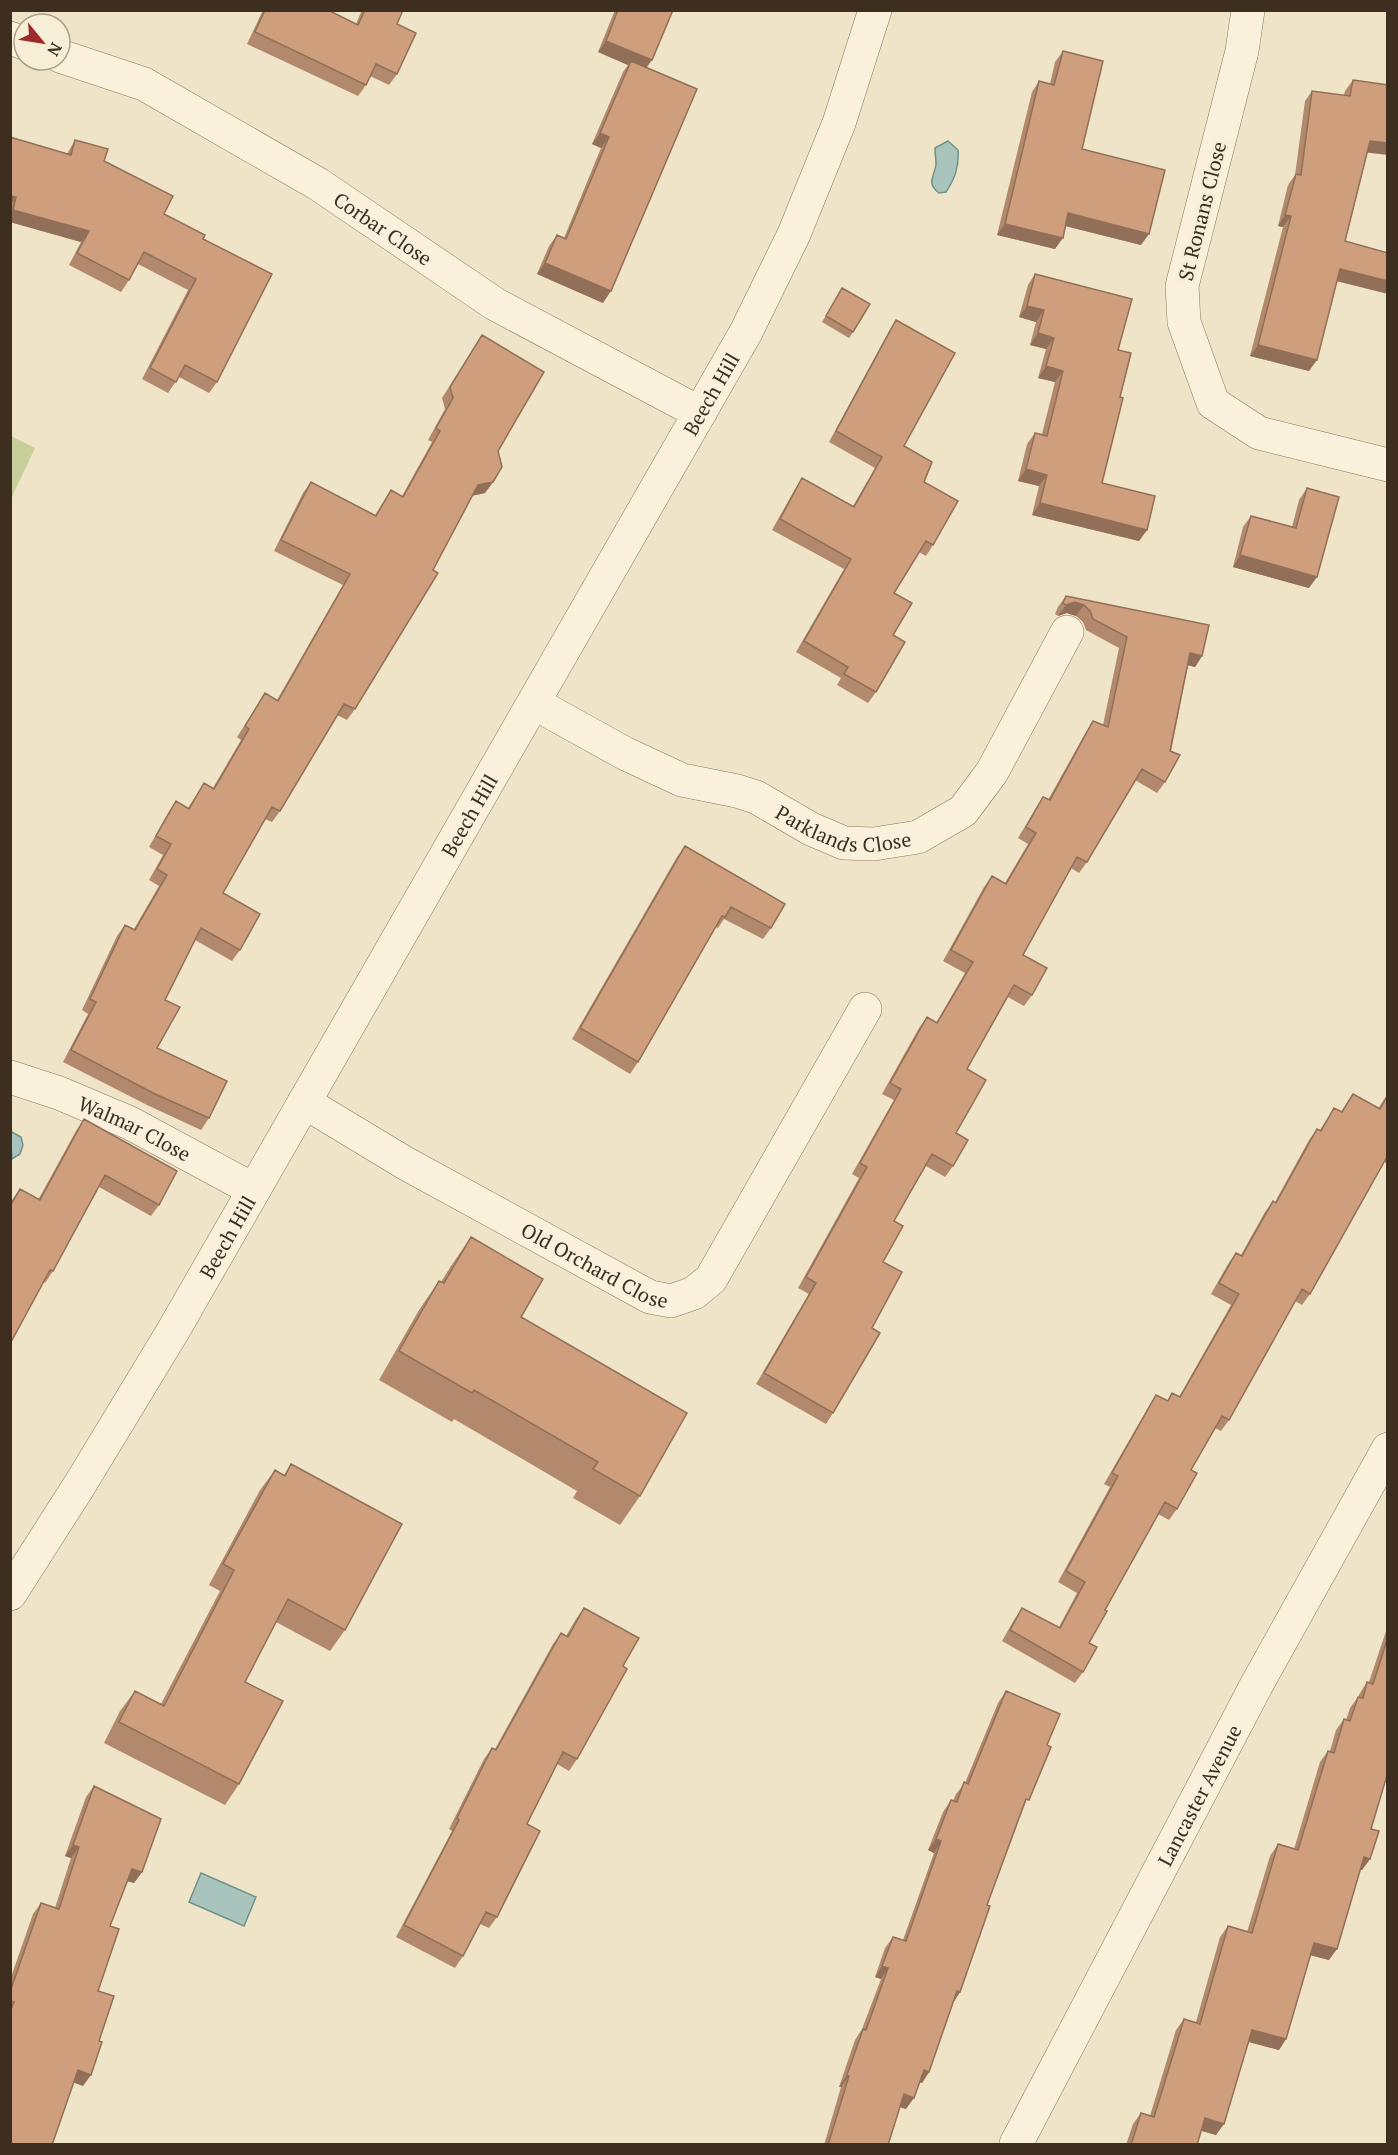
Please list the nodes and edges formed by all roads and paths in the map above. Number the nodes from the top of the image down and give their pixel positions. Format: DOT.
graph roads {
  1 [pos="875,10"];
  2 [pos="1248,10"];
  3 [pos="72,60"];
  4 [pos="700,413"];
  5 [pos="1388,465"];
  6 [pos="1067,632"];
  7 [pos="534,703"];
  8 [pos="865,1009"];
  9 [pos="10,1077"];
  10 [pos="304,1102"];
  11 [pos="254,1190"];
  12 [pos="1388,1449"];
  13 [pos="10,1594"];
  14 [pos="1016,2145"];
  1 -- 4 [label="street, Beech Hill"];
  2 -- 5 [label="street, St Ronans Close"];
  3 -- 4 [label="street, Corbar Close"];
  4 -- 7 [label="street, Beech Hill"];
  6 -- 7 [label="street, Parklands Close"];
  7 -- 10 [label="street, Beech Hill"];
  8 -- 10 [label="street, Old Orchard Close"];
  9 -- 11 [label="street, Walmar Close"];
  10 -- 11 [label="street, Beech Hill"];
  11 -- 13 [label="street, Beech Hill"];
  12 -- 14 [label="street, Lancaster Avenue"];
}
